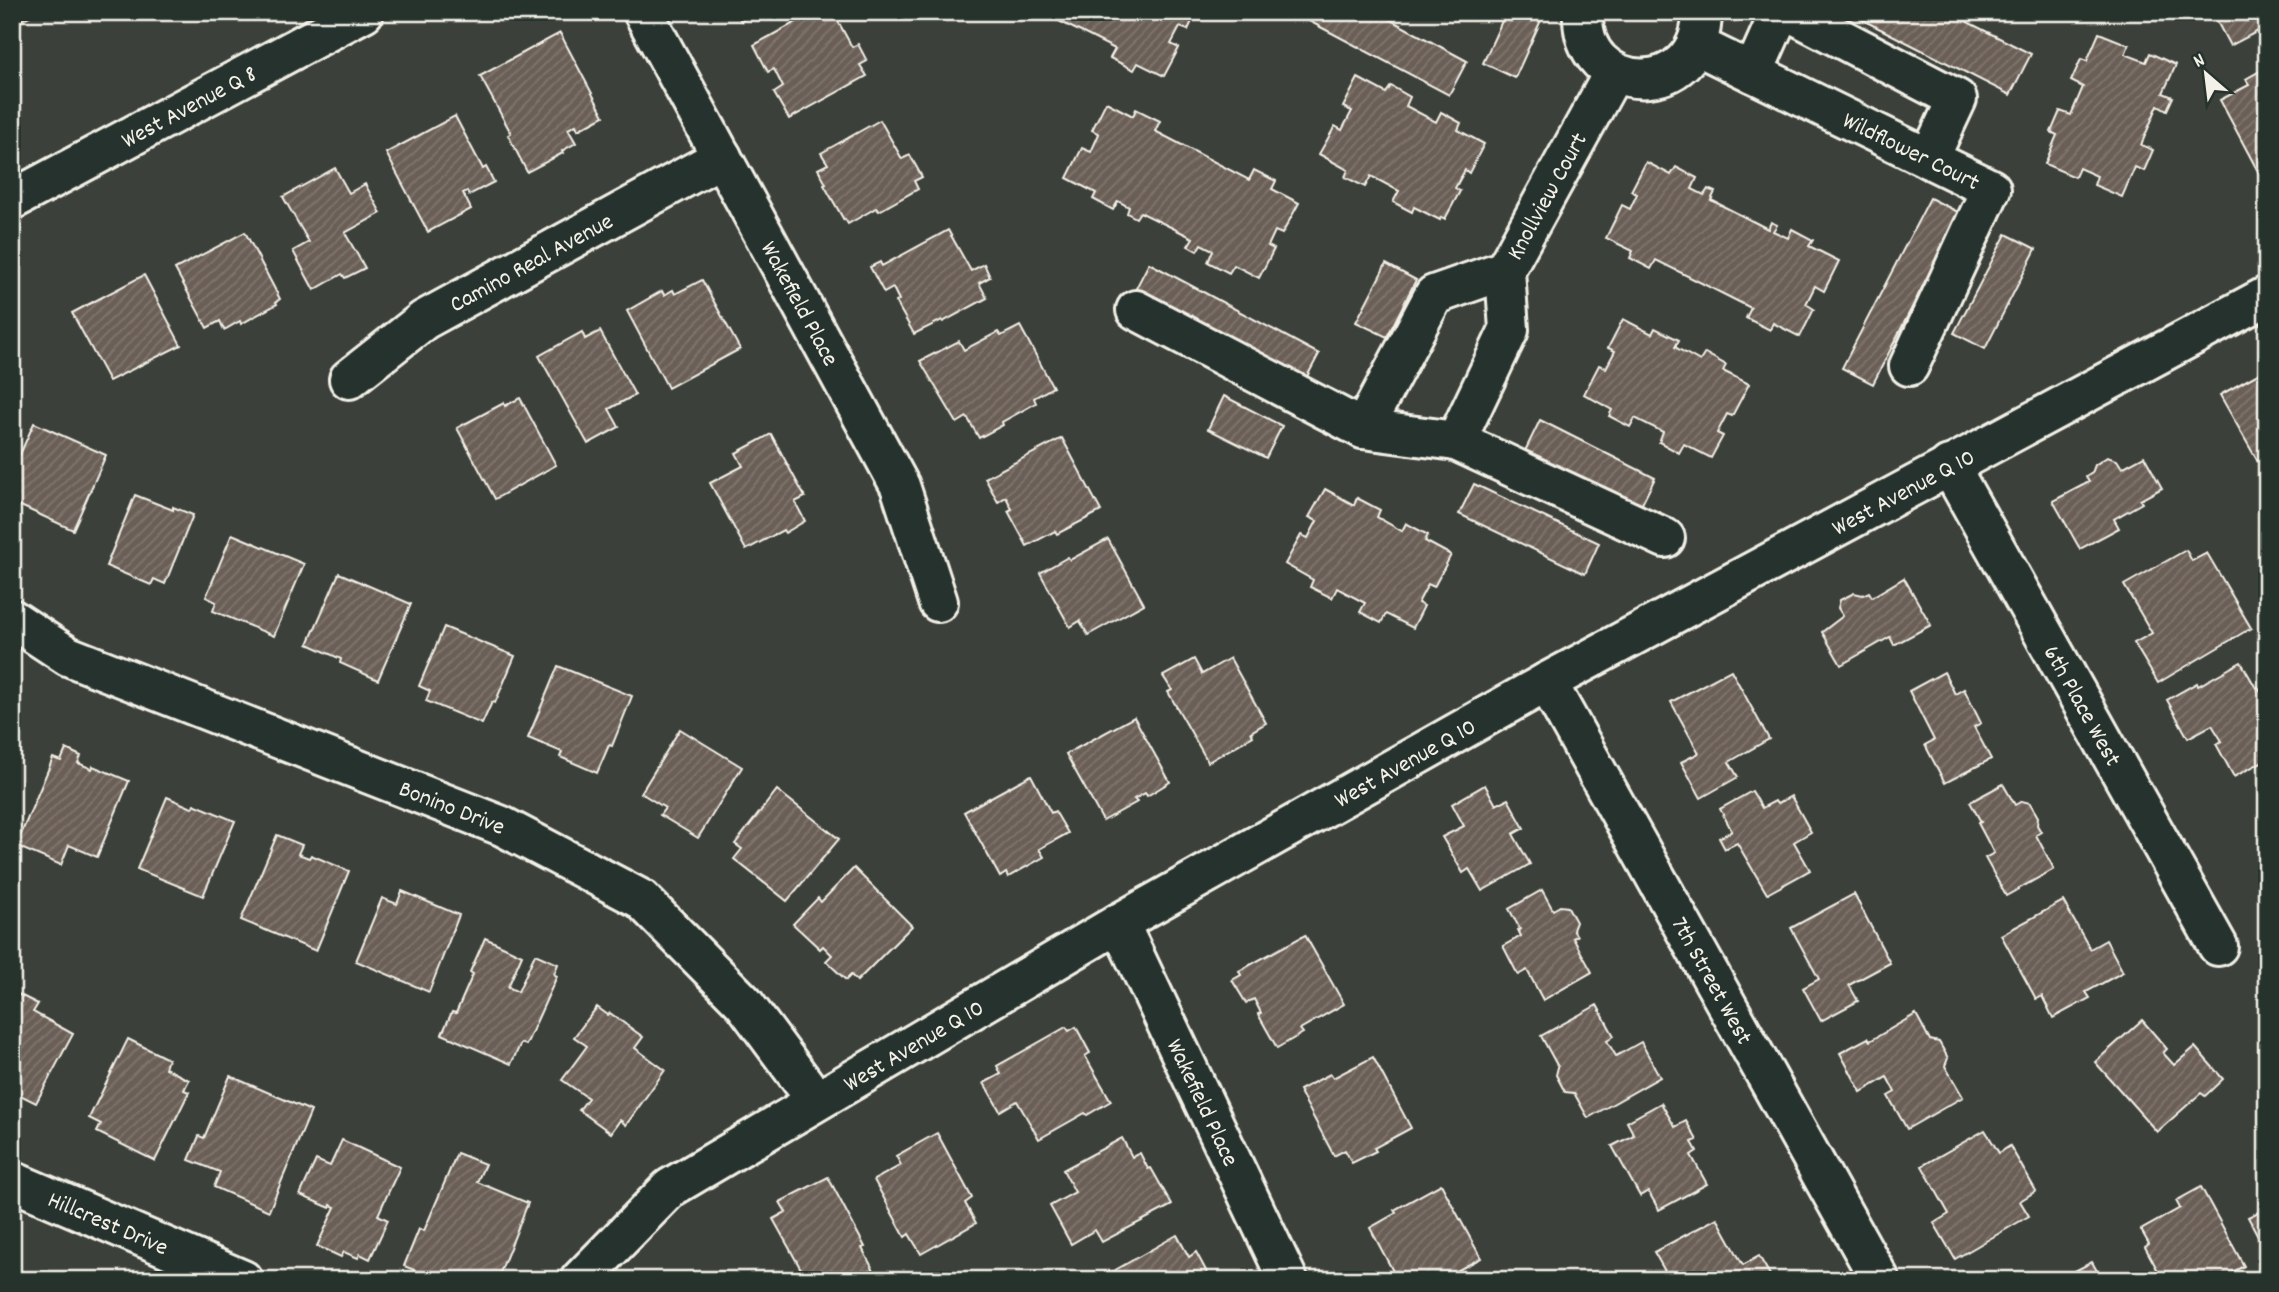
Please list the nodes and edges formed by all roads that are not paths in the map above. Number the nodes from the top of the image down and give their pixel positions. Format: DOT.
graph roads {
  1 [pos="364,12"];
  2 [pos="643,12"];
  3 [pos="1583,12"];
  4 [pos="1780,12"];
  5 [pos="1790,12"];
  6 [pos="1699,29"];
  7 [pos="1614,72"];
  8 [pos="1753,73"];
  9 [pos="722,158"];
  10 [pos="1930,159"];
  11 [pos="12,200"];
  12 [pos="1505,270"];
  13 [pos="2267,296"];
  14 [pos="1136,310"];
  15 [pos="1909,366"];
  16 [pos="349,379"];
  17 [pos="1363,429"];
  18 [pos="1455,441"];
  19 [pos="1949,465"];
  20 [pos="1665,538"];
  21 [pos="939,602"];
  22 [pos="12,619"];
  23 [pos="1547,682"];
  24 [pos="1119,923"];
  25 [pos="2218,946"];
  26 [pos="816,1100"];
  27 [pos="12,1181"];
  28 [pos="243,1280"];
  29 [pos="580,1280"];
  30 [pos="1288,1280"];
  31 [pos="1880,1280"];
  1 -- 11 [label="street, West Avenue Q 8"];
  2 -- 9 [label="street, Wakefield Place"];
  3 -- 7 [label="street"];
  4 -- 8 [label="street"];
  5 -- 10 [label="street"];
  6 -- 7 [label="street"];
  6 -- 8 [label="street, Wildflower Court"];
  7 -- 12 [label="street, Knollview Court"];
  8 -- 10 [label="street, Wildflower Court"];
  9 -- 16 [label="street, Camino Real Avenue"];
  9 -- 21 [label="street, Wakefield Place"];
  10 -- 15 [label="street, Wildflower Court"];
  12 -- 17 [label="street"];
  12 -- 18 [label="street, Knollview Court"];
  13 -- 19 [label="street, West Avenue Q 10"];
  14 -- 17 [label="street"];
  17 -- 18 [label="street"];
  18 -- 20 [label="street"];
  19 -- 23 [label="street, West Avenue Q 10"];
  19 -- 25 [label="street, 6th Place West"];
  22 -- 26 [label="street, Bonino Drive"];
  23 -- 24 [label="street, West Avenue Q 10"];
  23 -- 31 [label="street, 7th Street West"];
  24 -- 26 [label="street, West Avenue Q 10"];
  24 -- 30 [label="street, Wakefield Place"];
  26 -- 29 [label="street, West Avenue Q 10"];
  27 -- 28 [label="street, Hillcrest Drive"];
}
